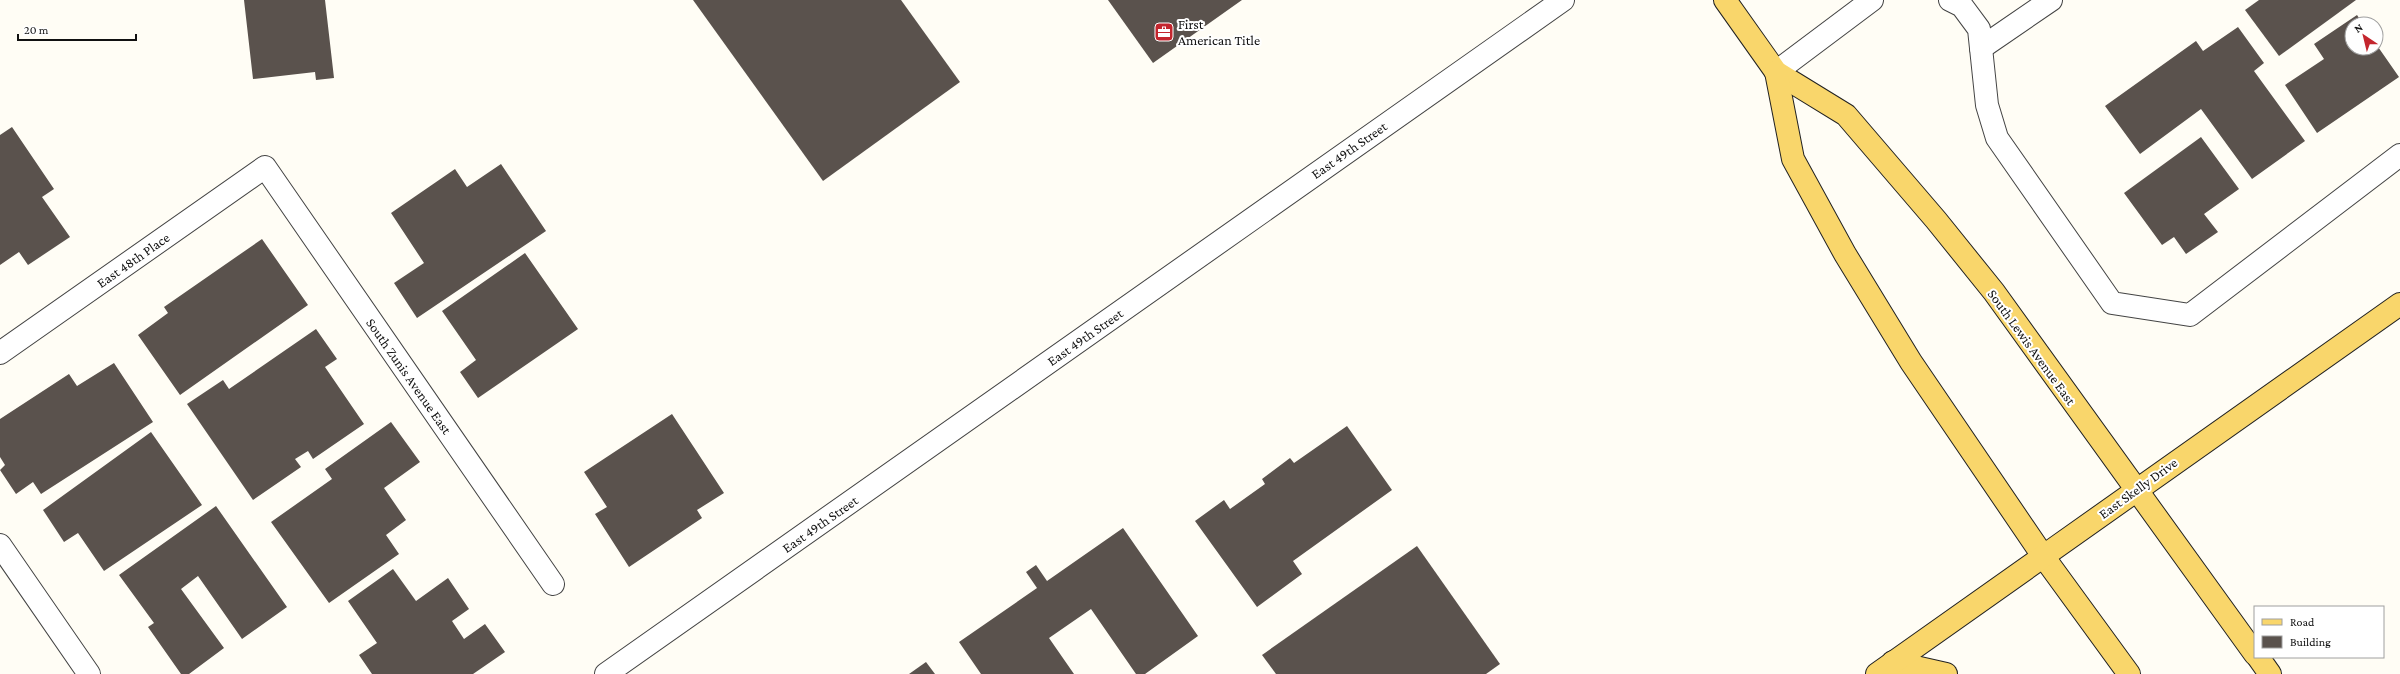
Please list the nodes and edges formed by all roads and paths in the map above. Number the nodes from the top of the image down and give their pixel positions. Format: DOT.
graph roads {
  1 [pos="1563,0"];
  2 [pos="1725,0"];
  3 [pos="1872,0"];
  4 [pos="1950,0"];
  5 [pos="2051,0"];
  6 [pos="1981,48"];
  7 [pos="1776,72"];
  8 [pos="2400,155"];
  9 [pos="265,167"];
  10 [pos="2400,304"];
  11 [pos="0,353"];
  12 [pos="2135,490"];
  13 [pos="0,545"];
  14 [pos="2043,556"];
  15 [pos="553,584"];
  16 [pos="2254,653"];
  17 [pos="2259,658"];
  18 [pos="1885,668"];
  19 [pos="89,674"];
  20 [pos="606,674"];
  21 [pos="1946,674"];
  22 [pos="2129,674"];
  23 [pos="2270,674"];
  1 -- 20 [label="street, East 49th Street"];
  2 -- 7 [label="main road, South Lewis Avenue East"];
  3 -- 7 [label="street"];
  4 -- 6 [label="street"];
  5 -- 6 [label="street"];
  6 -- 8 [label="street"];
  7 -- 12 [label="main road, South Lewis Avenue East"];
  7 -- 14 [label="main road, South Lewis Avenue East"];
  9 -- 11 [label="street, East 48th Place"];
  9 -- 15 [label="street, South Zunis Avenue East"];
  10 -- 12 [label="main road, East Skelly Drive"];
  12 -- 14 [label="main road, East Skelly Drive"];
  12 -- 16 [label="main road, South Lewis Avenue East"];
  13 -- 19 [label="street"];
  14 -- 18 [label="main road, East Skelly Drive"];
  14 -- 22 [label="main road, South Lewis Avenue East"];
  17 -- 23 [label="main road"];
  18 -- 21 [label="main road"];
}
